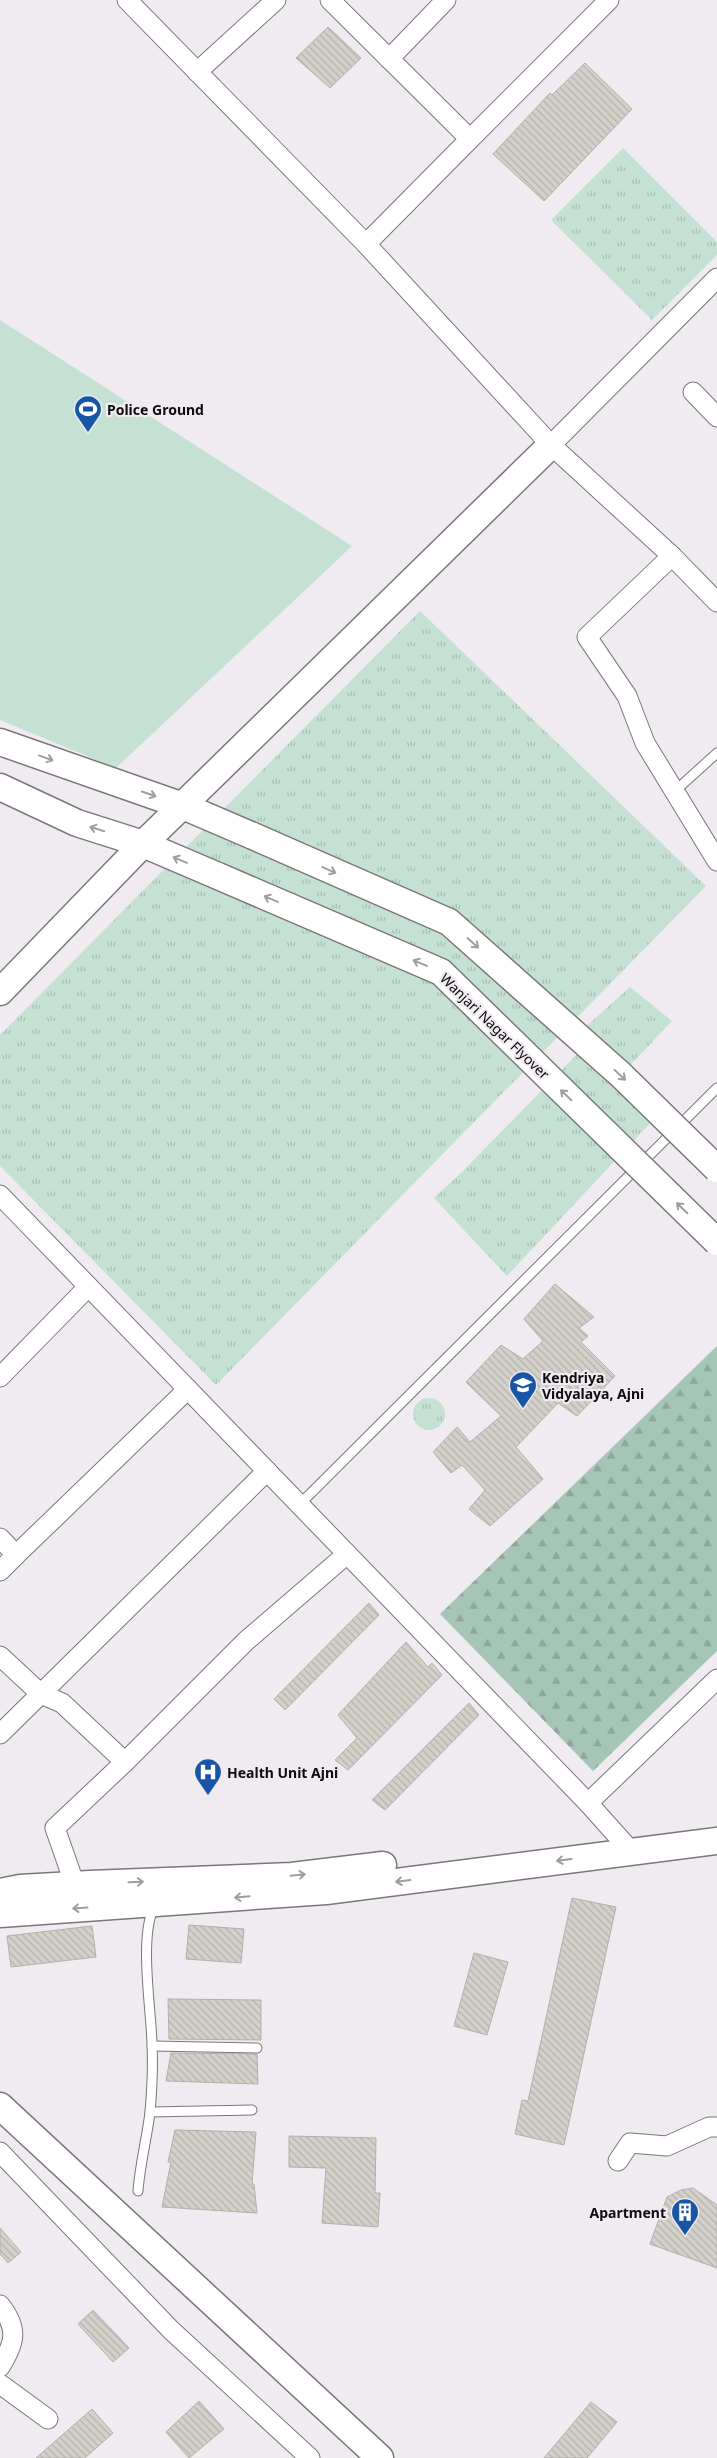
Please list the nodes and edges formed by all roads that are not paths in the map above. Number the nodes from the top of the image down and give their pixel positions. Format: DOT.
graph roads {
  1 [pos="127,0"];
  2 [pos="276,0"];
  3 [pos="330,0"];
  4 [pos="446,0"];
  5 [pos="602,2"];
  6 [pos="389,59"];
  7 [pos="197,72"];
  8 [pos="470,139"];
  9 [pos="366,244"];
  10 [pos="717,278"];
  11 [pos="693,392"];
  12 [pos="717,417"];
  13 [pos="551,445"];
  14 [pos="672,556"];
  15 [pos="717,602"];
  16 [pos="0,742"];
  17 [pos="717,753"];
  18 [pos="0,787"];
  19 [pos="675,791"];
  20 [pos="183,806"];
  21 [pos="143,844"];
  22 [pos="717,861"];
  23 [pos="3,984"];
  24 [pos="717,1088"];
  25 [pos="717,1169"];
  26 [pos="3,1203"];
  27 [pos="717,1242"];
  28 [pos="88,1287"];
  29 [pos="0,1377"];
  30 [pos="188,1389"];
  31 [pos="267,1471"];
  32 [pos="299,1505"];
  33 [pos="0,1538"];
  34 [pos="346,1554"];
  35 [pos="16,1555"];
  36 [pos="0,1571"];
  37 [pos="0,1656"];
  38 [pos="717,1679"];
  39 [pos="41,1694"];
  40 [pos="0,1734"];
  41 [pos="125,1762"];
  42 [pos="588,1803"];
  43 [pos="717,1823"];
  44 [pos="717,1841"];
  45 [pos="625,1844"];
  46 [pos="75,1885"];
  47 [pos="0,1892"];
  48 [pos="155,1904"];
  49 [pos="0,1914"];
  50 [pos="152,2046"];
  51 [pos="257,2048"];
  52 [pos="0,2106"];
  53 [pos="252,2110"];
  54 [pos="150,2112"];
  55 [pos="717,2127"];
  56 [pos="0,2152"];
  57 [pos="618,2161"];
  58 [pos="138,2191"];
  59 [pos="0,2305"];
  60 [pos="0,2367"];
  61 [pos="0,2384"];
  62 [pos="48,2419"];
  63 [pos="310,2458"];
  64 [pos="380,2458"];
  1 -- 7 [label="street"];
  2 -- 7 [label="street"];
  3 -- 6 [label="street"];
  4 -- 6 [label="street"];
  5 -- 8 [label="street"];
  6 -- 8 [label="street"];
  7 -- 9 [label="street"];
  8 -- 9 [label="street"];
  9 -- 13 [label="street"];
  10 -- 13 [label="street"];
  11 -- 12 [label="street"];
  13 -- 14 [label="street"];
  13 -- 20 [label="main road"];
  14 -- 15 [label="street"];
  14 -- 19 [label="street"];
  16 -- 20 [label="main road, one-way"];
  17 -- 19 [label="lane"];
  21 -- 18 [label="main road, Wanjari Nagar Flyover, one-way"];
  19 -- 22 [label="street"];
  20 -- 21 [label="main road"];
  20 -- 25 [label="main road, one-way, bridge"];
  21 -- 23 [label="main road"];
  27 -- 21 [label="main road, Wanjari Nagar Flyover, one-way, bridge"];
  24 -- 32 [label="lane"];
  26 -- 28 [label="street"];
  28 -- 29 [label="street"];
  28 -- 30 [label="street"];
  30 -- 31 [label="street"];
  30 -- 35 [label="street"];
  31 -- 32 [label="street"];
  31 -- 39 [label="street"];
  32 -- 34 [label="street"];
  33 -- 35 [label="street"];
  34 -- 41 [label="street"];
  34 -- 42 [label="street"];
  35 -- 36 [label="street"];
  37 -- 39 [label="street"];
  38 -- 42 [label="street"];
  39 -- 40 [label="street"];
  39 -- 41 [label="street"];
  41 -- 46 [label="street"];
  42 -- 45 [label="street"];
  43 -- 45 [label="main road"];
  44 -- 45 [label="main road"];
  46 -- 45 [label="main road, one-way"];
  45 -- 48 [label="main road, one-way"];
  46 -- 47 [label="main road"];
  48 -- 49 [label="main road, one-way"];
  48 -- 50 [label="lane"];
  50 -- 51 [label="lane"];
  50 -- 54 [label="lane"];
  52 -- 64 [label="main road"];
  53 -- 54 [label="lane"];
  54 -- 58 [label="lane"];
  55 -- 57 [label="street"];
  56 -- 63 [label="street"];
  59 -- 60 [label="street"];
  61 -- 62 [label="street"];
}
